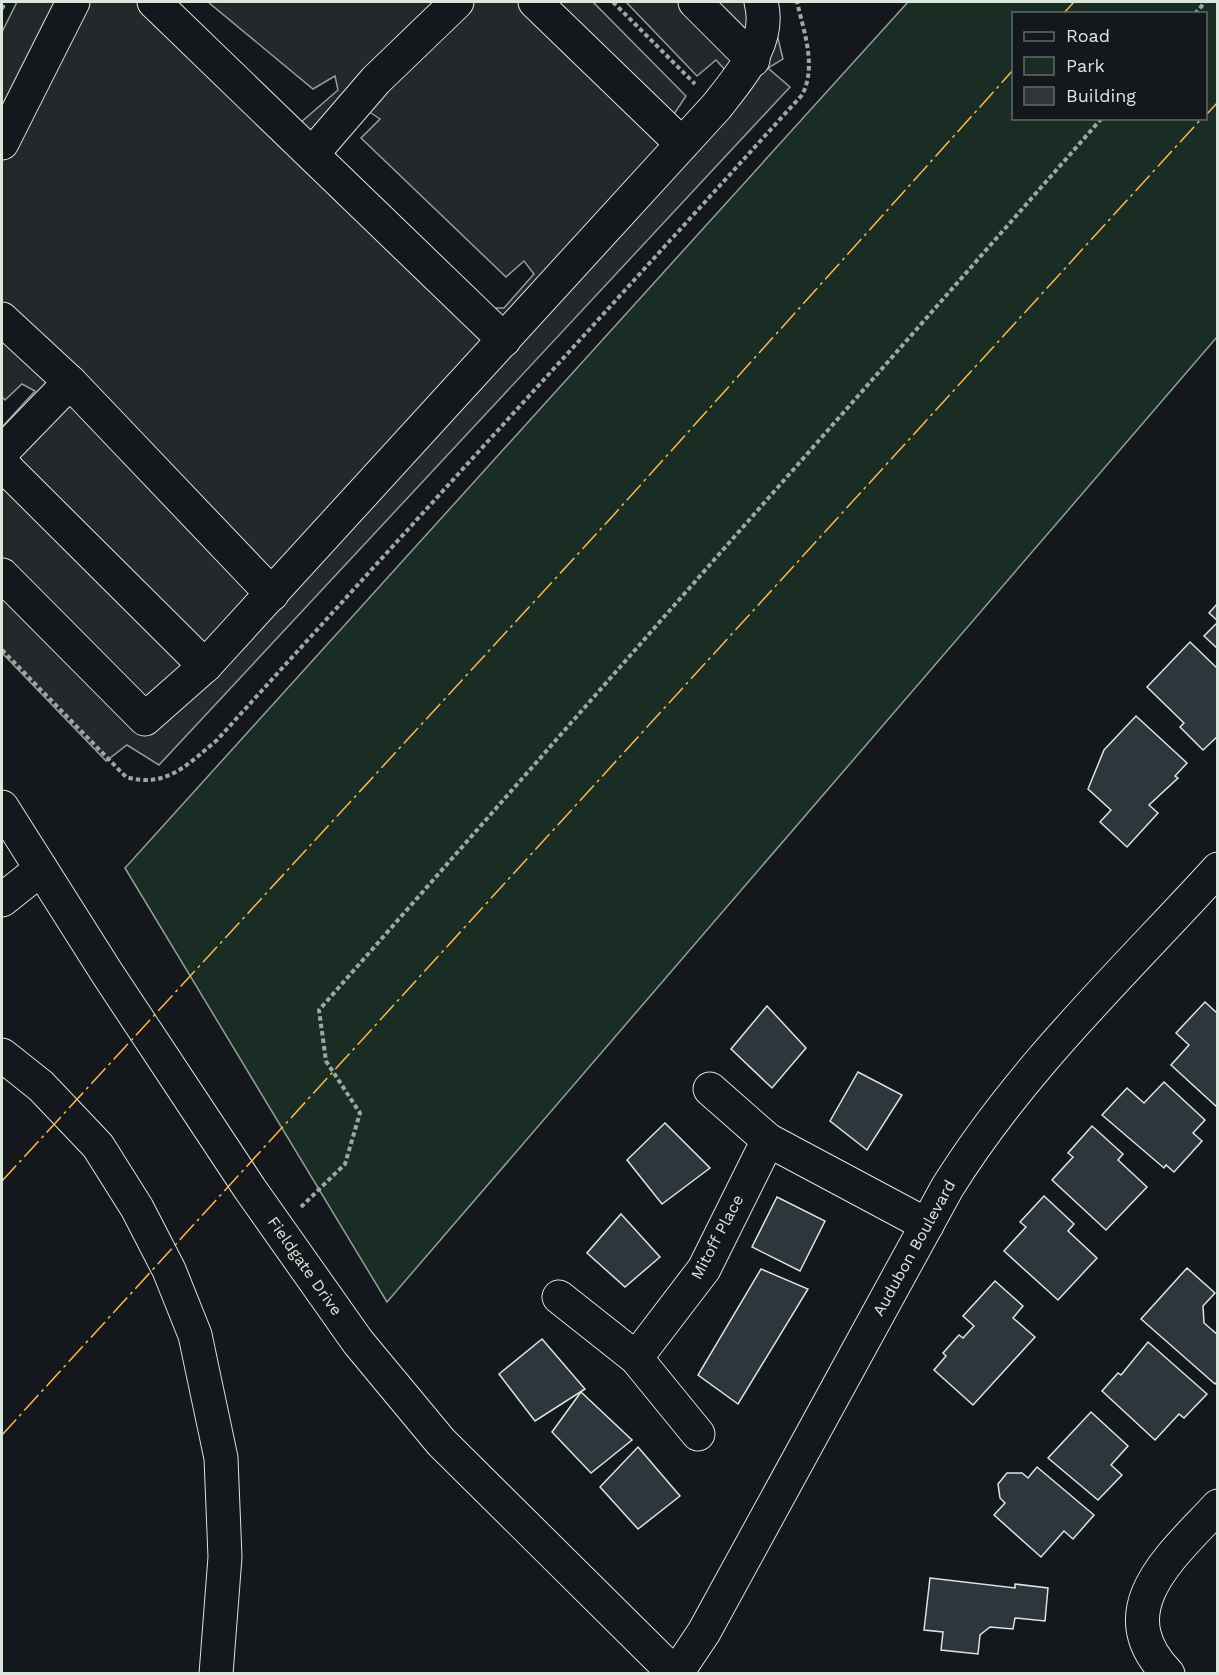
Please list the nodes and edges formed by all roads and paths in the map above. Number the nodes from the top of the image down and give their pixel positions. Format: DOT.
graph roads {
  1 [pos="5,2"];
  2 [pos="73,2"];
  3 [pos="154,2"];
  4 [pos="457,2"];
  5 [pos="535,2"];
  6 [pos="612,2"];
  7 [pos="695,2"];
  8 [pos="761,2"];
  9 [pos="2,9"];
  10 [pos="753,60"];
  11 [pos="717,106"];
  12 [pos="1100,120"];
  13 [pos="2,143"];
  14 [pos="682,144"];
  15 [pos="313,153"];
  16 [pos="2,319"];
  17 [pos="504,340"];
  18 [pos="70,382"];
  19 [pos="2,452"];
  20 [pos="2,464"];
  21 [pos="2,575"];
  22 [pos="272,594"];
  23 [pos="205,666"];
  24 [pos="2,807"];
  25 [pos="41,869"];
  26 [pos="1218,869"];
  27 [pos="2,900"];
  28 [pos="2,1055"];
  29 [pos="710,1089"];
  30 [pos="768,1140"];
  31 [pos="927,1225"];
  32 [pos="279,1229"];
  33 [pos="559,1297"];
  34 [pos="636,1358"];
  35 [pos="698,1434"];
  36 [pos="1218,1506"];
  37 [pos="216,1674"];
  38 [pos="675,1674"];
  39 [pos="1168,1674"];
  1 -- 9 [label="path"];
  2 -- 13 [label="street"];
  3 -- 15 [label="street"];
  4 -- 15 [label="street"];
  5 -- 14 [label="street"];
  6 -- 11 [label="path"];
  7 -- 10 [label="street"];
  8 -- 10 [label="street"];
  10 -- 11 [label="street"];
  11 -- 14 [label="street"];
  12 -- 32 [label="path"];
  14 -- 17 [label="street"];
  15 -- 17 [label="street"];
  16 -- 18 [label="street"];
  17 -- 22 [label="street"];
  18 -- 19 [label="street"];
  18 -- 22 [label="street"];
  20 -- 23 [label="street"];
  21 -- 23 [label="street"];
  22 -- 23 [label="street"];
  24 -- 25 [label="street, Fieldgate Drive"];
  25 -- 27 [label="street"];
  25 -- 32 [label="street, Fieldgate Drive"];
  26 -- 31 [label="street, Audubon Boulevard"];
  28 -- 37 [label="street"];
  29 -- 30 [label="street"];
  30 -- 31 [label="street"];
  30 -- 34 [label="street, Mitoff Place"];
  31 -- 38 [label="street, Audubon Boulevard"];
  32 -- 38 [label="street, Fieldgate Drive"];
  33 -- 34 [label="street"];
  34 -- 35 [label="street"];
  36 -- 39 [label="street"];
}
